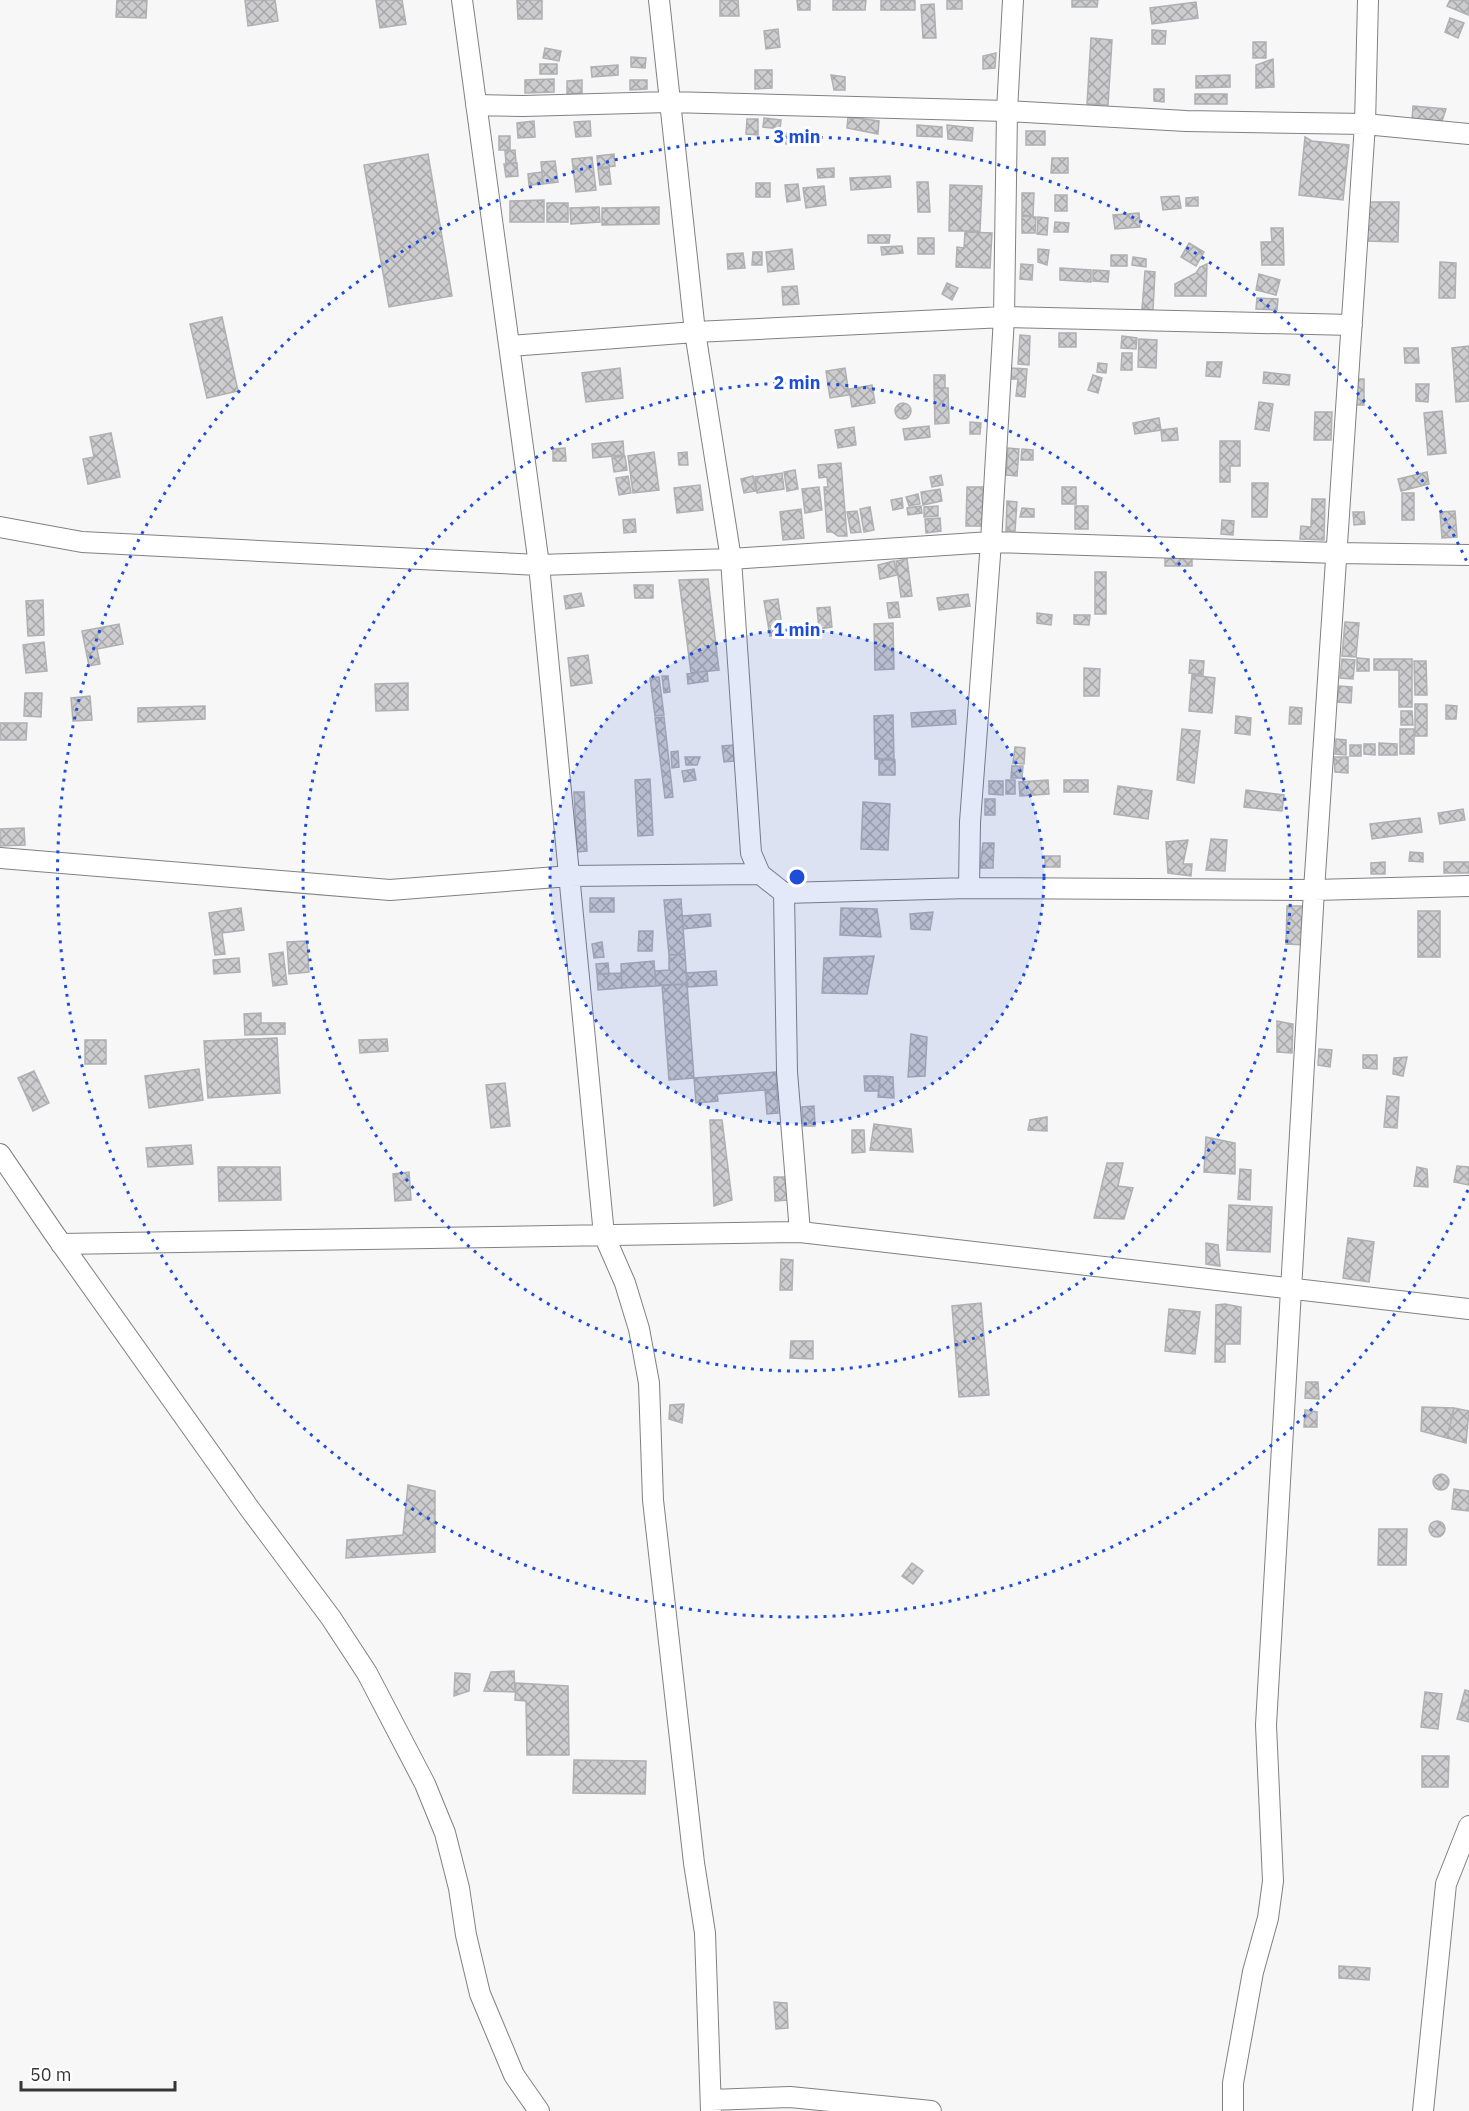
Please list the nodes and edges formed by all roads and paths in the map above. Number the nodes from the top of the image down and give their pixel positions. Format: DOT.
graph roads {
  1 [pos="462,0"];
  2 [pos="659,0"];
  3 [pos="1013,0"];
  4 [pos="1368,0"];
  5 [pos="669,102"];
  6 [pos="476,105"];
  7 [pos="1007,111"];
  8 [pos="1365,124"];
  9 [pos="1469,134"];
  10 [pos="1004,317"];
  11 [pos="1352,325"];
  12 [pos="696,332"];
  13 [pos="510,346"];
  14 [pos="0,527"];
  15 [pos="991,542"];
  16 [pos="1337,553"];
  17 [pos="1469,555"];
  18 [pos="731,559"];
  19 [pos="539,565"];
  20 [pos="0,858"];
  21 [pos="759,874"];
  22 [pos="570,876"];
  23 [pos="1469,886"];
  24 [pos="969,888"];
  25 [pos="1314,890"];
  26 [pos="784,893"];
  27 [pos="0,1154"];
  28 [pos="800,1232"];
  29 [pos="604,1235"];
  30 [pos="61,1244"];
  31 [pos="1291,1289"];
  32 [pos="1469,1310"];
  33 [pos="1469,1826"];
  34 [pos="711,2105"];
  35 [pos="539,2111"];
  36 [pos="931,2111"];
  37 [pos="1233,2111"];
  38 [pos="1423,2111"];
  1 -- 6 [label="street"];
  2 -- 5 [label="street"];
  3 -- 7 [label="street"];
  4 -- 8 [label="street"];
  5 -- 6 [label="street"];
  5 -- 7 [label="street"];
  5 -- 12 [label="street"];
  6 -- 13 [label="street"];
  7 -- 8 [label="street"];
  7 -- 10 [label="street"];
  8 -- 9 [label="street"];
  8 -- 11 [label="street"];
  10 -- 11 [label="street"];
  10 -- 12 [label="street"];
  10 -- 15 [label="street"];
  11 -- 16 [label="street"];
  12 -- 13 [label="street"];
  12 -- 18 [label="street"];
  13 -- 19 [label="street"];
  14 -- 19 [label="street"];
  15 -- 16 [label="street"];
  15 -- 18 [label="street"];
  15 -- 24 [label="street"];
  16 -- 17 [label="street"];
  16 -- 25 [label="street"];
  18 -- 19 [label="street"];
  18 -- 21 [label="street"];
  19 -- 22 [label="street"];
  20 -- 22 [label="street"];
  21 -- 22 [label="street"];
  21 -- 26 [label="street"];
  22 -- 29 [label="street"];
  23 -- 25 [label="street"];
  24 -- 25 [label="street"];
  24 -- 26 [label="street"];
  25 -- 31 [label="street"];
  26 -- 28 [label="street"];
  27 -- 30 [label="street"];
  28 -- 29 [label="street"];
  28 -- 31 [label="street"];
  29 -- 30 [label="street"];
  29 -- 34 [label="street"];
  30 -- 35 [label="street"];
  31 -- 32 [label="street"];
  31 -- 37 [label="street"];
  33 -- 38 [label="street"];
  34 -- 36 [label="street"];
}
